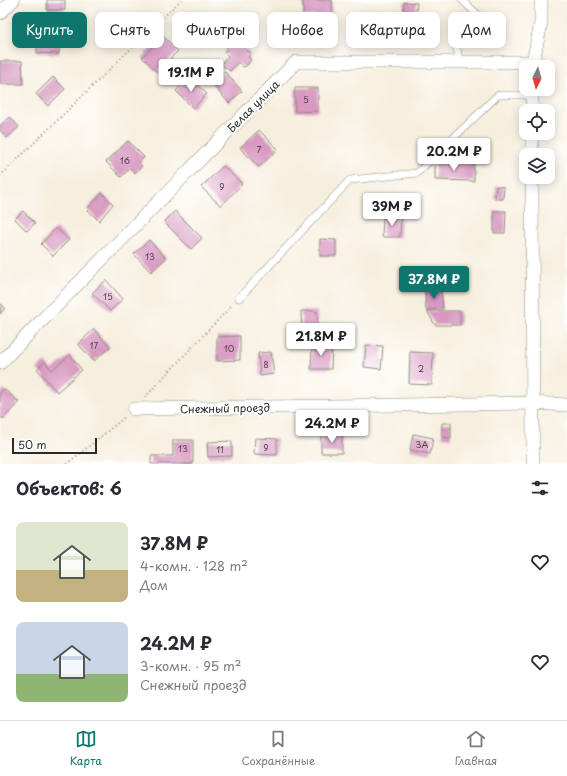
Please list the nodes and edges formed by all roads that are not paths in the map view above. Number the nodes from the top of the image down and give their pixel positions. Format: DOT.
graph roads {
  1 [pos="13,0"];
  2 [pos="462,0"];
  3 [pos="541,0"];
  4 [pos="0,13"];
  5 [pos="534,60"];
  6 [pos="457,62"];
  7 [pos="519,64"];
  8 [pos="519,93"];
  9 [pos="532,184"];
  10 [pos="239,298"];
  11 [pos="0,363"];
  12 [pos="533,404"];
  13 [pos="567,405"];
  14 [pos="134,409"];
  15 [pos="533,464"];
  1 -- 4 [label="street"];
  2 -- 6 [label="lane"];
  3 -- 5 [label="street, Белая улица"];
  6 -- 7 [label="street, Белая улица"];
  6 -- 11 [label="street, Белая улица"];
  8 -- 10 [label="lane"];
  9 -- 12 [label="street"];
  12 -- 13 [label="street, Снежный проезд"];
  12 -- 14 [label="street, Снежный проезд"];
  12 -- 15 [label="street"];
}
